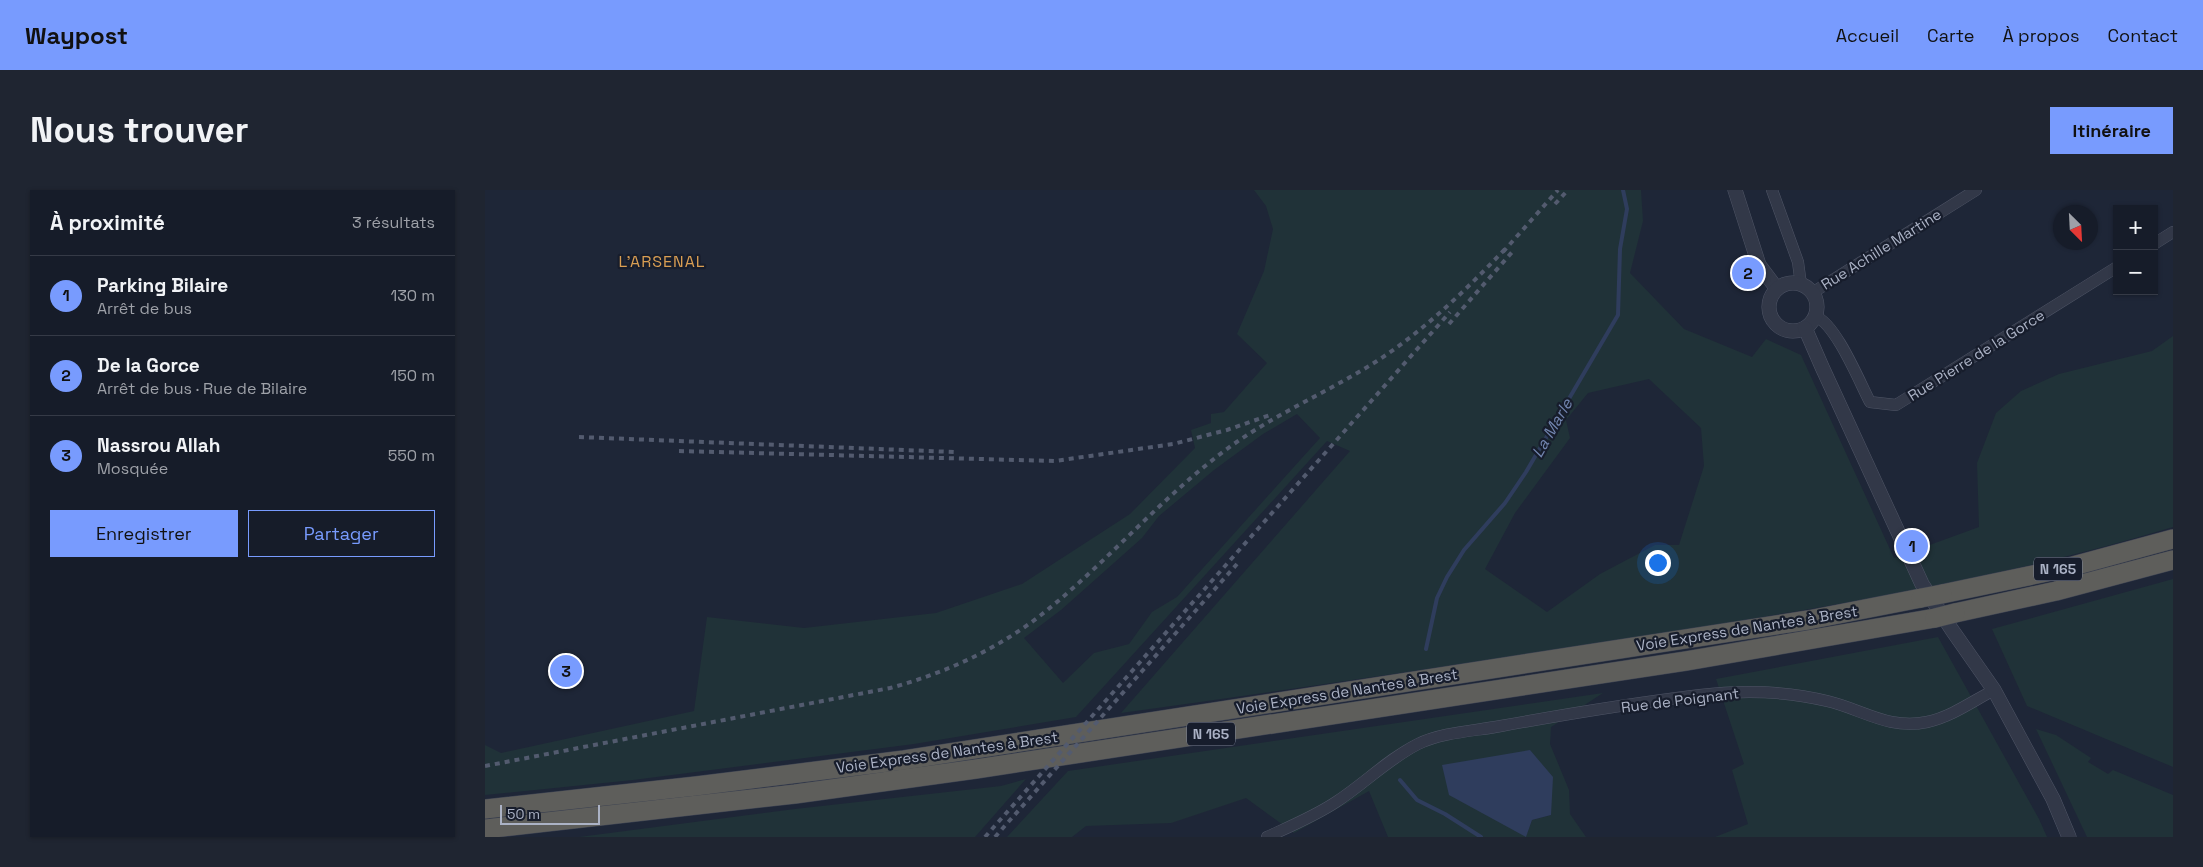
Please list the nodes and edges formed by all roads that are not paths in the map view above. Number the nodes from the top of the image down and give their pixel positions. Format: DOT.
graph roads {
  1 [pos="1735,190"];
  2 [pos="1772,190"];
  3 [pos="1976,190"];
  4 [pos="2173,232"];
  5 [pos="2158,241"];
  6 [pos="2113,269"];
  7 [pos="1777,289"];
  8 [pos="1807,289"];
  9 [pos="1815,316"];
  10 [pos="1805,328"];
  11 [pos="2173,539"];
  12 [pos="2173,560"];
  13 [pos="1994,690"];
  14 [pos="485,809"];
  15 [pos="485,829"];
  16 [pos="1267,837"];
  17 [pos="2069,837"];
  1 -- 7 [label="street"];
  2 -- 8 [label="street"];
  3 -- 8 [label="street, Rue Achille Martine"];
  4 -- 5 [label="street"];
  6 -- 9 [label="street, Rue Pierre de la Gorce"];
  7 -- 8 [label="street"];
  7 -- 10 [label="street"];
  8 -- 9 [label="street"];
  9 -- 10 [label="street"];
  10 -- 13 [label="street"];
  11 -- 14 [label="highway, Voie Express de Nantes à Brest / N 165, bridge"];
  12 -- 15 [label="highway, Voie Express de Nantes à Brest / N 165, bridge"];
  13 -- 16 [label="street, Rue de Poignant"];
  13 -- 17 [label="street"];
}
